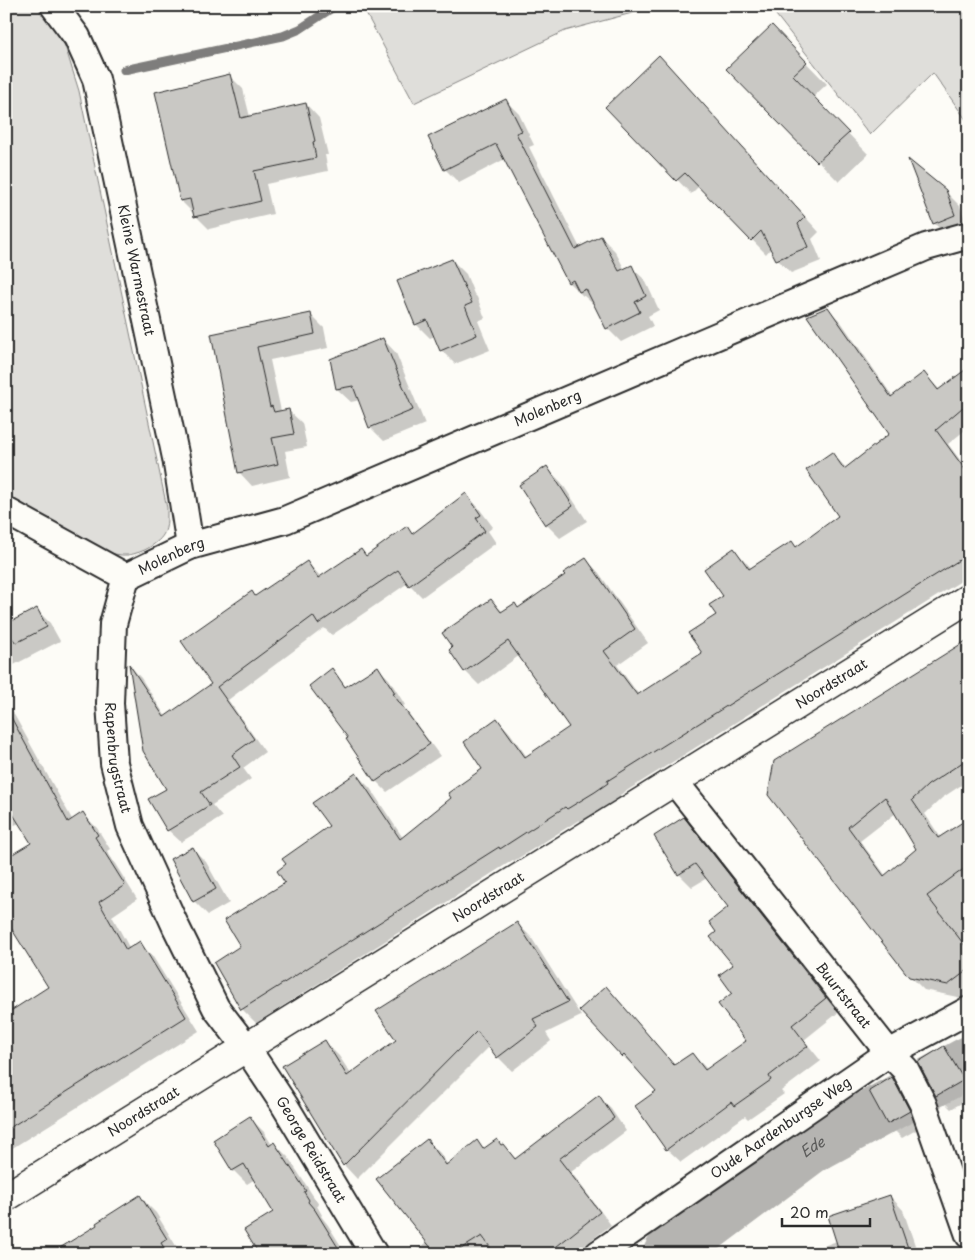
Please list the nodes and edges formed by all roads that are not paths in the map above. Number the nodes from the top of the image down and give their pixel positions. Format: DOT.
graph roads {
  1 [pos="54,6"];
  2 [pos="969,235"];
  3 [pos="6,511"];
  4 [pos="190,546"];
  5 [pos="126,577"];
  6 [pos="969,598"];
  7 [pos="674,782"];
  8 [pos="969,1010"];
  9 [pos="246,1047"];
  10 [pos="897,1061"];
  11 [pos="6,1197"];
  12 [pos="969,1235"];
  13 [pos="374,1254"];
  14 [pos="598,1254"];
  1 -- 4 [label="street, Kleine Warmestraat"];
  2 -- 4 [label="street, Molenberg"];
  3 -- 5 [label="street"];
  4 -- 5 [label="street, Molenberg"];
  5 -- 9 [label="street, Rapenbrugstraat"];
  6 -- 7 [label="street, Noordstraat"];
  7 -- 9 [label="street, Noordstraat"];
  7 -- 10 [label="street, Buurtstraat"];
  8 -- 10 [label="street, Oude Aardenburgse Weg"];
  9 -- 11 [label="street, Noordstraat"];
  9 -- 13 [label="street, George Reidstraat"];
  10 -- 12 [label="street, Buurtstraat"];
  10 -- 14 [label="street, Oude Aardenburgse Weg"];
}
